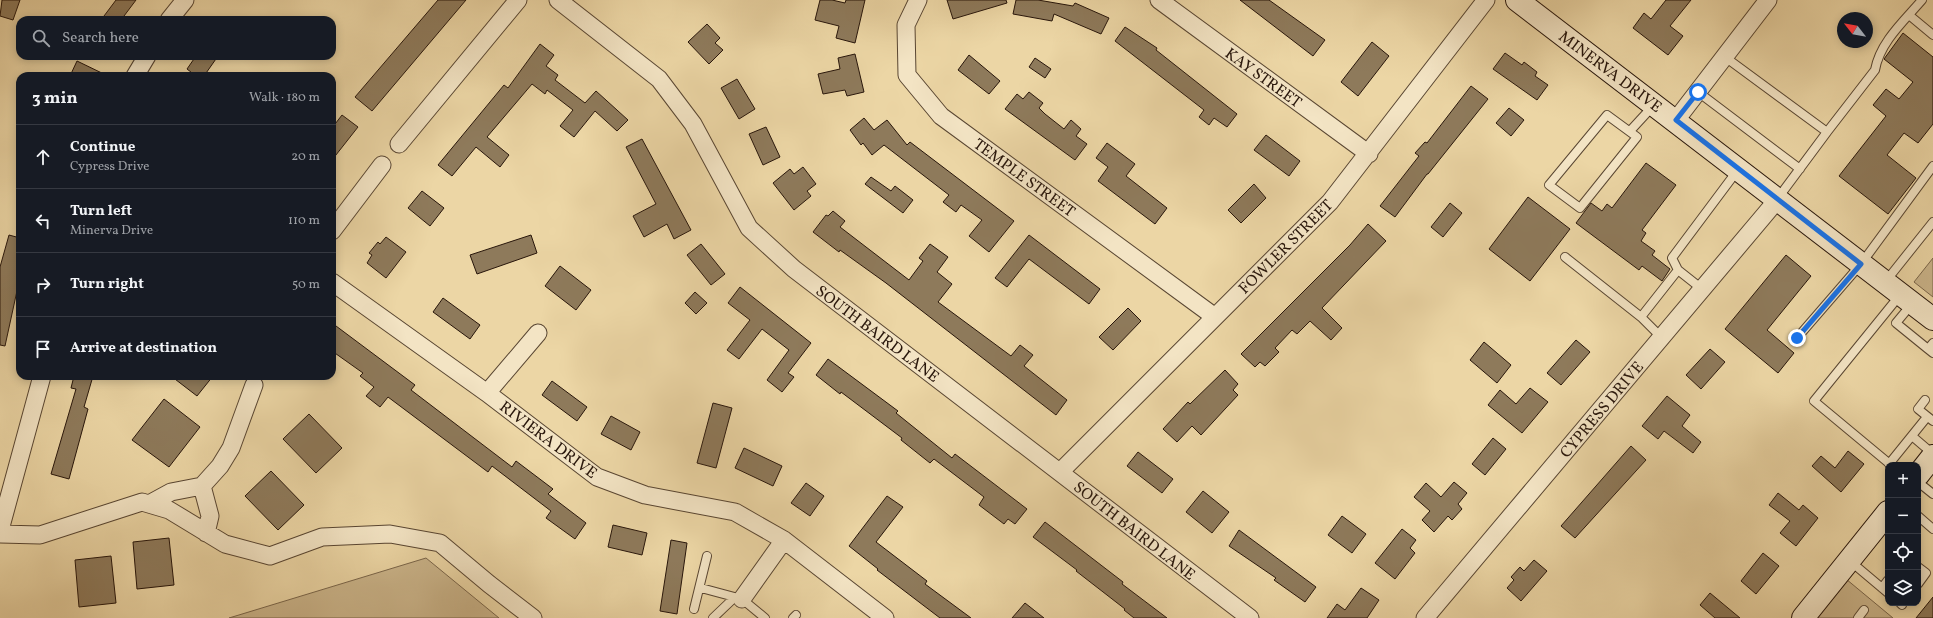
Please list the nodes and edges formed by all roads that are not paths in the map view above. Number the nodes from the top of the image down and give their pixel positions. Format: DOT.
graph roads {
  1 [pos="185,0"];
  2 [pos="518,0"];
  3 [pos="558,0"];
  4 [pos="918,0"];
  5 [pos="1159,0"];
  6 [pos="1486,0"];
  7 [pos="1517,0"];
  8 [pos="1768,0"];
  9 [pos="1922,0"];
  10 [pos="172,16"];
  11 [pos="1909,16"];
  12 [pos="1933,35"];
  13 [pos="1725,57"];
  14 [pos="144,60"];
  15 [pos="137,72"];
  16 [pos="1698,92"];
  17 [pos="1654,104"];
  18 [pos="1676,120"];
  19 [pos="1630,131"];
  20 [pos="1827,132"];
  21 [pos="399,144"];
  22 [pos="1369,154"];
  23 [pos="382,165"];
  24 [pos="1933,166"];
  25 [pos="1739,169"];
  26 [pos="1800,169"];
  27 [pos="1778,199"];
  28 [pos="336,220"];
  29 [pos="1933,222"];
  30 [pos="1565,257"];
  31 [pos="1861,264"];
  32 [pos="1678,270"];
  33 [pos="336,285"];
  34 [pos="1702,289"];
  35 [pos="1900,293"];
  36 [pos="1215,317"];
  37 [pos="1641,317"];
  38 [pos="1933,319"];
  39 [pos="538,333"];
  40 [pos="1661,337"];
  41 [pos="1797,338"];
  42 [pos="1931,348"];
  43 [pos="41,380"];
  44 [pos="254,385"];
  45 [pos="487,393"];
  46 [pos="1925,400"];
  47 [pos="1930,419"];
  48 [pos="1912,436"];
  49 [pos="1933,455"];
  50 [pos="1888,462"];
  51 [pos="1892,462"];
  52 [pos="1921,471"];
  53 [pos="1060,472"];
  54 [pos="1921,484"];
  55 [pos="202,486"];
  56 [pos="1933,494"];
  57 [pos="149,504"];
  58 [pos="1885,516"];
  59 [pos="1921,519"];
  60 [pos="1933,529"];
  61 [pos="0,530"];
  62 [pos="206,533"];
  63 [pos="0,534"];
  64 [pos="784,540"];
  65 [pos="707,556"];
  66 [pos="1849,561"];
  67 [pos="1921,570"];
  68 [pos="1921,580"];
  69 [pos="701,588"];
  70 [pos="1885,591"];
  71 [pos="738,598"];
  72 [pos="694,609"];
  73 [pos="1864,610"];
  74 [pos="533,618"];
  75 [pos="713,618"];
  76 [pos="765,618"];
  77 [pos="885,618"];
  78 [pos="1250,618"];
  79 [pos="1425,618"];
  80 [pos="1803,618"];
  81 [pos="1858,618"];
  1 -- 10 [label="street"];
  2 -- 21 [label="street"];
  3 -- 53 [label="street, SOUTH BAIRD LANE"];
  4 -- 36 [label="street, TEMPLE STREET"];
  5 -- 22 [label="street, KAY STREET"];
  6 -- 22 [label="street, FOWLER STREET"];
  7 -- 17 [label="street, MINERVA DRIVE"];
  8 -- 13 [label="street"];
  9 -- 11 [label="lane"];
  11 -- 12 [label="lane"];
  11 -- 20 [label="lane"];
  13 -- 16 [label="street"];
  13 -- 20 [label="lane"];
  14 -- 15 [label="street"];
  16 -- 18 [label="street"];
  16 -- 26 [label="lane"];
  17 -- 18 [label="street, MINERVA DRIVE"];
  17 -- 19 [label="lane"];
  18 -- 25 [label="street, MINERVA DRIVE"];
  19 -- 19 [label="lane"];
  20 -- 26 [label="lane"];
  22 -- 36 [label="street, FOWLER STREET"];
  23 -- 28 [label="street"];
  24 -- 31 [label="lane"];
  25 -- 27 [label="street, MINERVA DRIVE"];
  25 -- 32 [label="lane"];
  26 -- 27 [label="lane"];
  27 -- 31 [label="street, MINERVA DRIVE"];
  27 -- 34 [label="street, CYPRESS DRIVE"];
  29 -- 35 [label="lane"];
  30 -- 37 [label="lane"];
  31 -- 35 [label="street, MINERVA DRIVE"];
  31 -- 41 [label="lane"];
  32 -- 34 [label="lane"];
  32 -- 37 [label="lane"];
  33 -- 45 [label="street, RIVIERA DRIVE"];
  34 -- 40 [label="street, CYPRESS DRIVE"];
  35 -- 38 [label="street, MINERVA DRIVE"];
  35 -- 42 [label="lane"];
  35 -- 50 [label="lane"];
  36 -- 53 [label="street, FOWLER STREET"];
  37 -- 40 [label="lane"];
  39 -- 45 [label="street"];
  40 -- 79 [label="street, CYPRESS DRIVE"];
  43 -- 61 [label="street"];
  44 -- 55 [label="street"];
  45 -- 64 [label="street, RIVIERA DRIVE"];
  46 -- 47 [label="lane"];
  47 -- 48 [label="lane"];
  48 -- 49 [label="lane"];
  48 -- 51 [label="lane"];
  49 -- 52 [label="street"];
  53 -- 78 [label="street, SOUTH BAIRD LANE"];
  54 -- 56 [label="lane"];
  55 -- 57 [label="street"];
  55 -- 62 [label="street"];
  57 -- 62 [label="street"];
  57 -- 63 [label="street"];
  58 -- 66 [label="street"];
  59 -- 60 [label="lane"];
  62 -- 74 [label="street"];
  64 -- 71 [label="street"];
  64 -- 77 [label="street, RIVIERA DRIVE"];
  65 -- 69 [label="lane"];
  66 -- 70 [label="lane"];
  66 -- 80 [label="street"];
  67 -- 68 [label="lane"];
  69 -- 71 [label="lane"];
  69 -- 72 [label="lane"];
  71 -- 75 [label="lane"];
  71 -- 76 [label="lane"];
  73 -- 81 [label="lane"];
}
